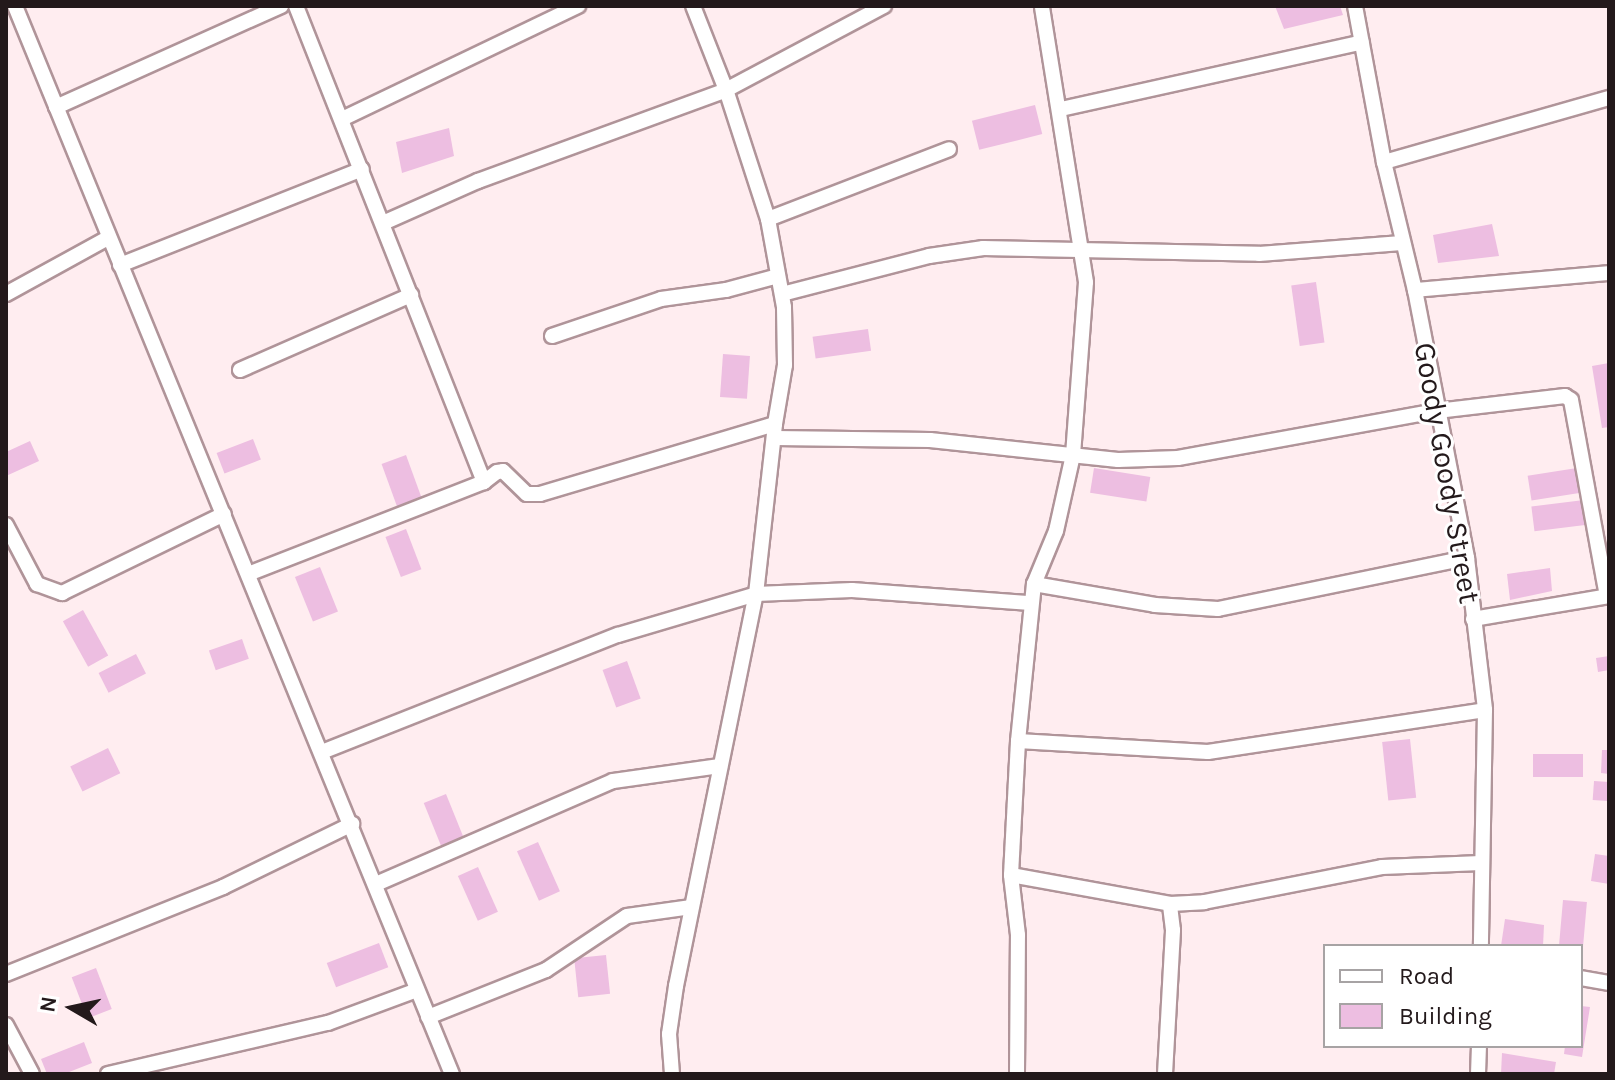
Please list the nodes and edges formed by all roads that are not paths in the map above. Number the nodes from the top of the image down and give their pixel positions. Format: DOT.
graph roads {
  1 [pos="15,6"];
  2 [pos="281,6"];
  3 [pos="296,6"];
  4 [pos="578,6"];
  5 [pos="693,6"];
  6 [pos="884,6"];
  7 [pos="1042,6"];
  8 [pos="1355,6"];
  9 [pos="1362,42"];
  10 [pos="726,90"];
  11 [pos="1609,98"];
  12 [pos="56,107"];
  13 [pos="1061,109"];
  14 [pos="342,119"];
  15 [pos="949,149"];
  16 [pos="1384,162"];
  17 [pos="362,169"];
  18 [pos="768,219"];
  19 [pos="383,223"];
  20 [pos="108,238"];
  21 [pos="1402,243"];
  22 [pos="1079,250"];
  23 [pos="120,265"];
  24 [pos="1609,273"];
  25 [pos="778,276"];
  26 [pos="1415,290"];
  27 [pos="6,294"];
  28 [pos="782,294"];
  29 [pos="411,295"];
  30 [pos="552,336"];
  31 [pos="240,370"];
  32 [pos="1437,411"];
  33 [pos="775,431"];
  34 [pos="1073,455"];
  35 [pos="484,482"];
  36 [pos="224,514"];
  37 [pos="6,525"];
  38 [pos="1467,558"];
  39 [pos="248,574"];
  40 [pos="1034,584"];
  41 [pos="756,594"];
  42 [pos="1608,596"];
  43 [pos="1031,603"];
  44 [pos="1473,619"];
  45 [pos="1485,710"];
  46 [pos="1018,741"];
  47 [pos="322,752"];
  48 [pos="720,766"];
  49 [pos="352,824"];
  50 [pos="1481,863"];
  51 [pos="1011,875"];
  52 [pos="376,884"];
  53 [pos="1170,904"];
  54 [pos="691,907"];
  55 [pos="1481,944"];
  56 [pos="6,974"];
  57 [pos="1583,978"];
  58 [pos="1609,983"];
  59 [pos="417,990"];
  60 [pos="428,1017"];
  61 [pos="6,1025"];
  62 [pos="1479,1048"];
  63 [pos="32,1074"];
  64 [pos="108,1074"];
  65 [pos="452,1074"];
  66 [pos="672,1074"];
  67 [pos="1016,1074"];
  68 [pos="1026,1074"];
  69 [pos="1165,1074"];
  70 [pos="1478,1074"];
  1 -- 12 [label="street"];
  2 -- 12 [label="street"];
  3 -- 14 [label="street"];
  4 -- 14 [label="street"];
  5 -- 10 [label="street"];
  6 -- 10 [label="street"];
  7 -- 13 [label="street"];
  8 -- 9 [label="street, Goody Goody Street"];
  9 -- 13 [label="street"];
  9 -- 16 [label="street, Goody Goody Street"];
  10 -- 18 [label="street"];
  10 -- 19 [label="street"];
  11 -- 16 [label="street"];
  12 -- 20 [label="street"];
  13 -- 22 [label="street"];
  14 -- 17 [label="street"];
  15 -- 18 [label="street"];
  16 -- 21 [label="street, Goody Goody Street"];
  17 -- 19 [label="street"];
  17 -- 23 [label="street"];
  18 -- 25 [label="street"];
  19 -- 29 [label="street"];
  20 -- 23 [label="street"];
  20 -- 27 [label="street"];
  21 -- 22 [label="street"];
  21 -- 26 [label="street, Goody Goody Street"];
  22 -- 28 [label="street"];
  22 -- 34 [label="street"];
  23 -- 36 [label="street"];
  24 -- 26 [label="street"];
  25 -- 28 [label="street"];
  25 -- 30 [label="street"];
  26 -- 32 [label="street, Goody Goody Street"];
  28 -- 33 [label="street"];
  29 -- 31 [label="street"];
  29 -- 35 [label="street"];
  32 -- 34 [label="street"];
  32 -- 38 [label="street, Goody Goody Street"];
  32 -- 42 [label="street"];
  33 -- 34 [label="street"];
  33 -- 35 [label="street"];
  33 -- 41 [label="street"];
  34 -- 40 [label="street"];
  35 -- 39 [label="street"];
  36 -- 37 [label="street"];
  36 -- 39 [label="street"];
  38 -- 40 [label="street"];
  38 -- 44 [label="street, Goody Goody Street"];
  39 -- 47 [label="street"];
  40 -- 43 [label="street"];
  41 -- 43 [label="street"];
  41 -- 47 [label="street"];
  41 -- 48 [label="street"];
  42 -- 44 [label="street"];
  43 -- 46 [label="street"];
  44 -- 45 [label="street, Goody Goody Street"];
  45 -- 46 [label="street"];
  45 -- 50 [label="street, Goody Goody Street"];
  46 -- 51 [label="street"];
  47 -- 49 [label="street"];
  48 -- 52 [label="street"];
  48 -- 54 [label="street"];
  49 -- 52 [label="street"];
  49 -- 56 [label="street"];
  50 -- 53 [label="street"];
  50 -- 55 [label="street, Goody Goody Street"];
  51 -- 53 [label="street"];
  51 -- 67 [label="street"];
  52 -- 59 [label="street"];
  53 -- 69 [label="street"];
  54 -- 60 [label="street"];
  54 -- 66 [label="street"];
  57 -- 58 [label="street"];
  59 -- 60 [label="street"];
  59 -- 64 [label="street"];
  60 -- 65 [label="street"];
  61 -- 63 [label="street"];
  62 -- 70 [label="street"];
  67 -- 68 [label="street"];
}
